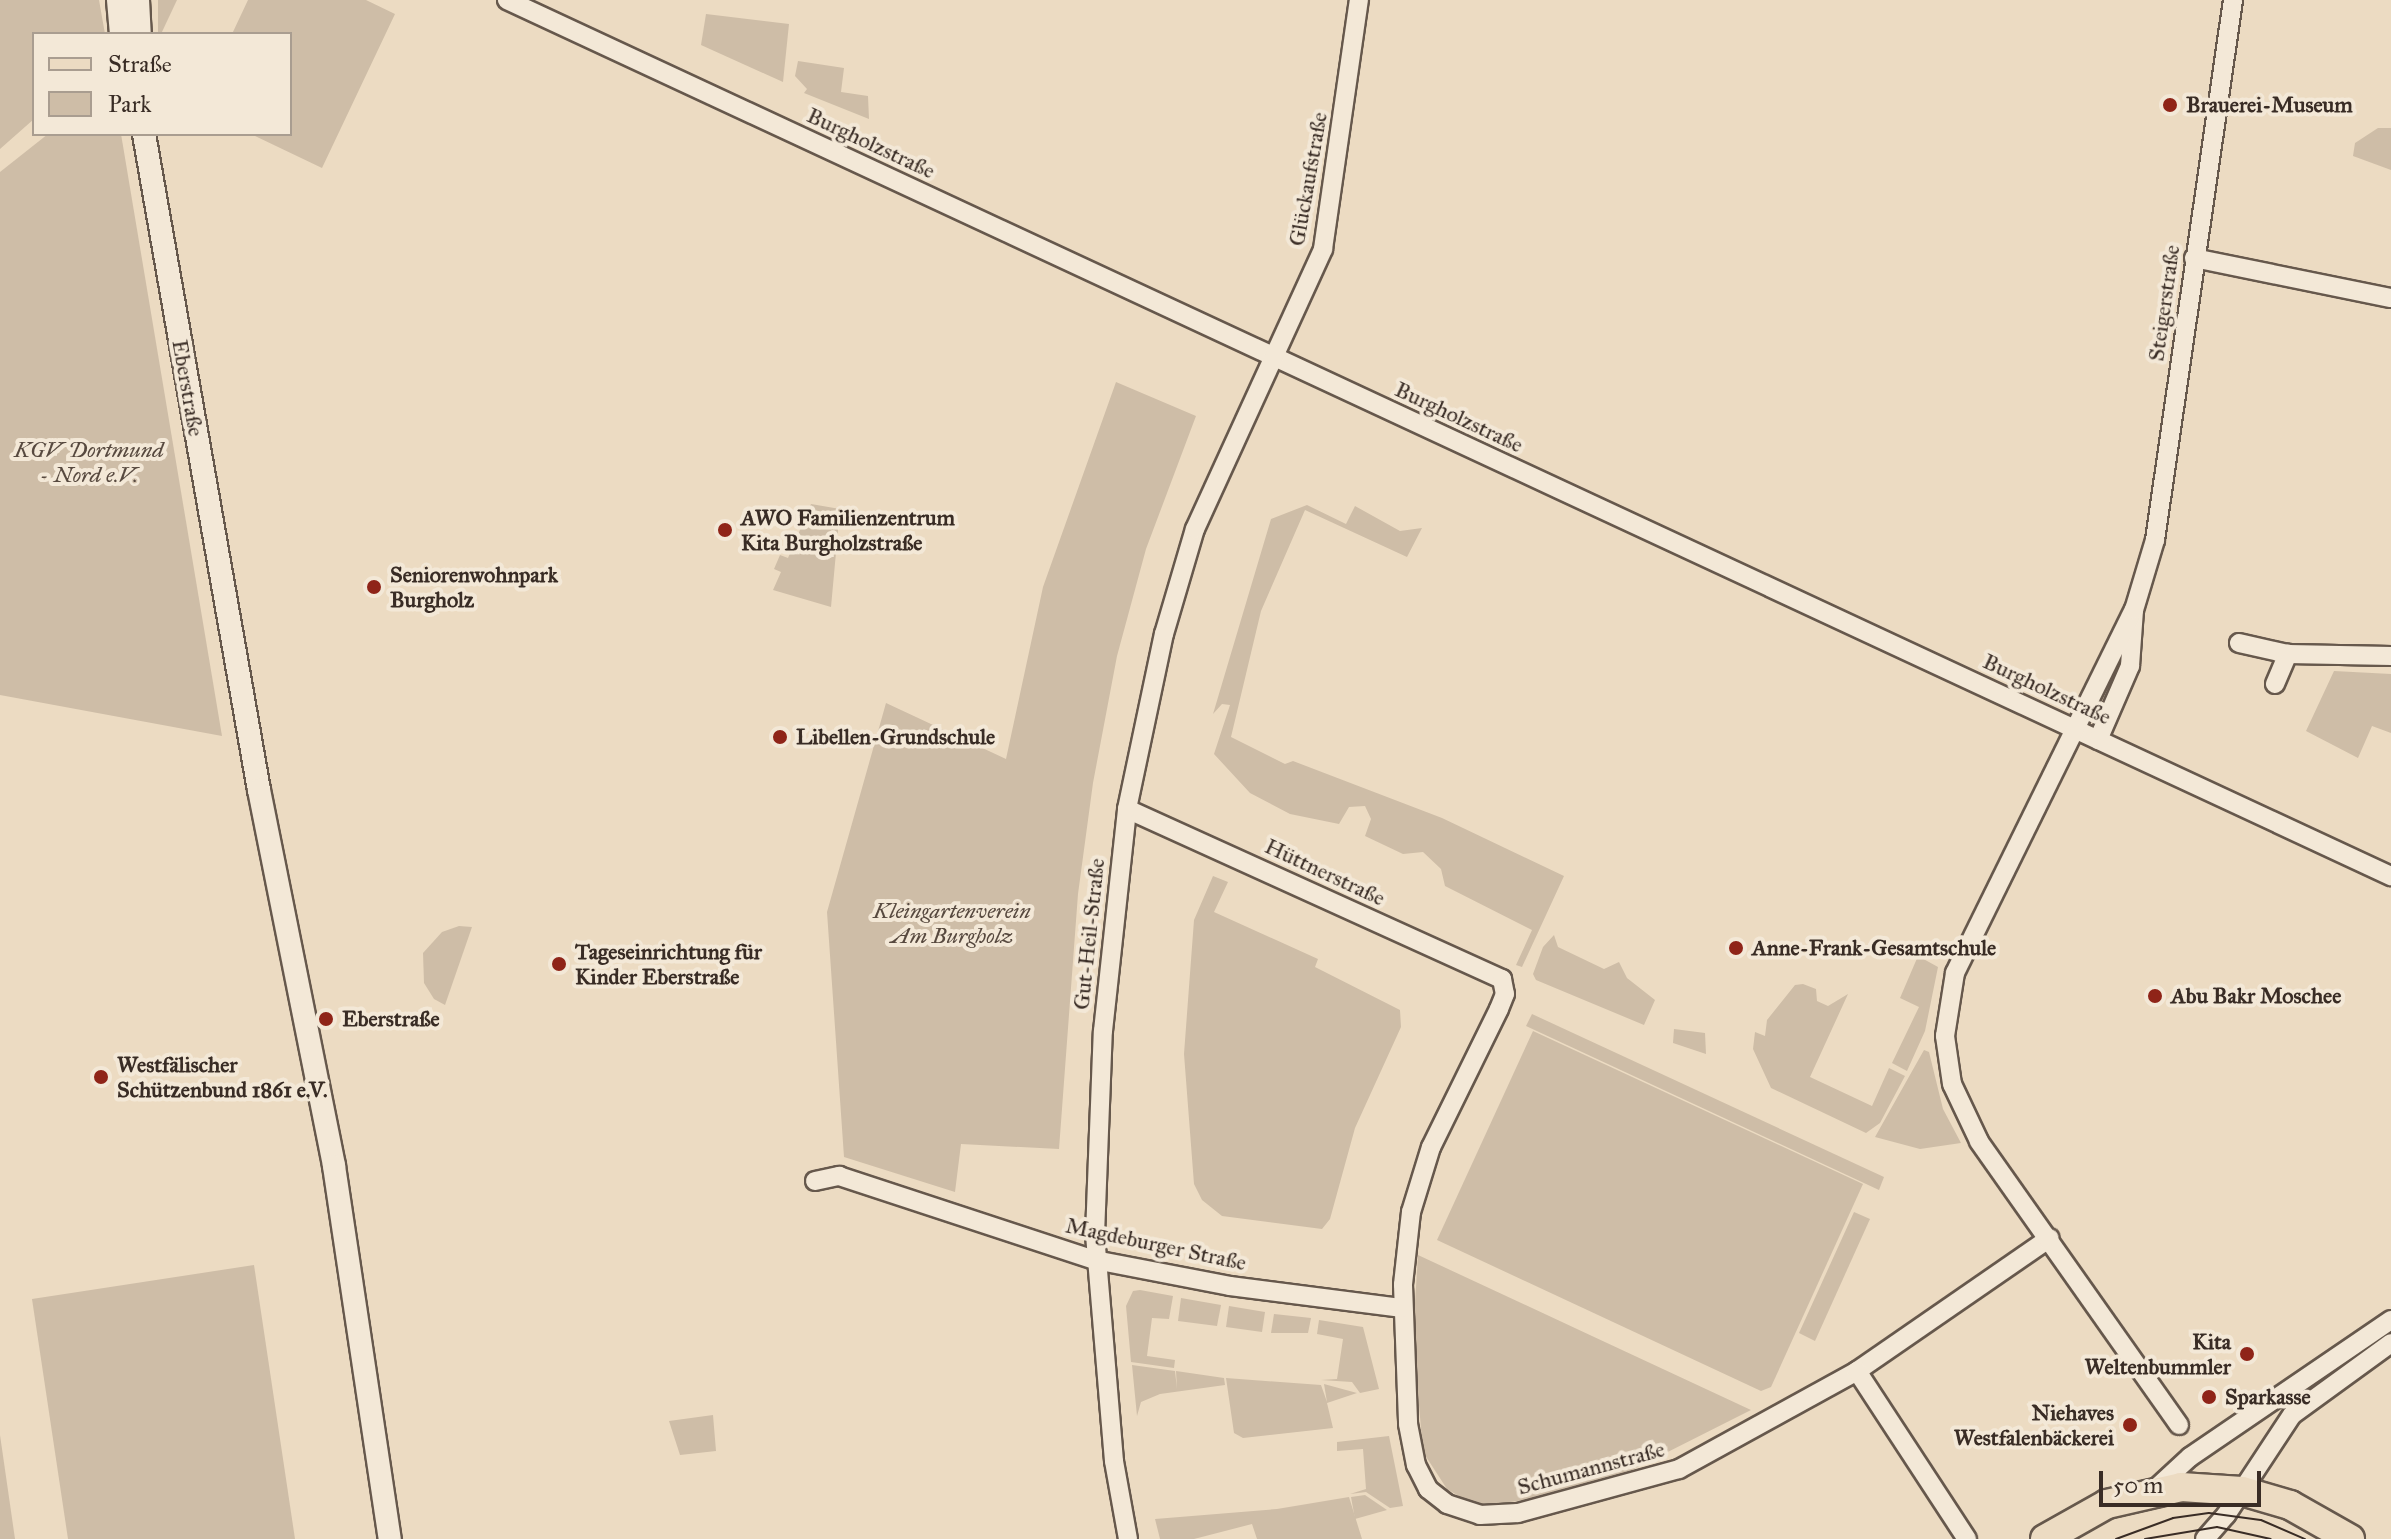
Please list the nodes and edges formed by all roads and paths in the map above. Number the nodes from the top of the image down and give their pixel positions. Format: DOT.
graph roads {
  1 [pos="118,0"];
  2 [pos="138,0"];
  3 [pos="507,0"];
  4 [pos="1359,0"];
  5 [pos="2233,0"];
  6 [pos="121,32"];
  7 [pos="140,32"];
  8 [pos="144,136"];
  9 [pos="2194,258"];
  10 [pos="2391,298"];
  11 [pos="1272,356"];
  12 [pos="2134,610"];
  13 [pos="2239,643"];
  14 [pos="2288,654"];
  15 [pos="2391,656"];
  16 [pos="2275,684"];
  17 [pos="2074,728"];
  18 [pos="2098,740"];
  19 [pos="1127,809"];
  20 [pos="2391,876"];
  21 [pos="1502,979"];
  22 [pos="815,1181"];
  23 [pos="2050,1238"];
  24 [pos="1095,1260"];
  25 [pos="1401,1308"];
  26 [pos="2391,1320"];
  27 [pos="2391,1343"];
  28 [pos="1857,1371"];
  29 [pos="2179,1425"];
  30 [pos="2153,1491"];
  31 [pos="2242,1491"];
  32 [pos="390,1539"];
  33 [pos="1128,1539"];
  34 [pos="1967,1539"];
  35 [pos="2045,1539"];
  36 [pos="2205,1539"];
  37 [pos="2350,1539"];
  1 -- 6 [label="street"];
  2 -- 7 [label="street"];
  3 -- 11 [label="street, Burgholzstraße"];
  4 -- 11 [label="street, Glückaufstraße"];
  5 -- 9 [label="street, Steigerstraße"];
  8 -- 32 [label="street, Eberstraße"];
  9 -- 10 [label="street"];
  9 -- 12 [label="street, Steigerstraße"];
  11 -- 17 [label="street, Burgholzstraße"];
  11 -- 19 [label="street, Gut-Heil-Straße"];
  12 -- 17 [label="street, Steigerstraße"];
  12 -- 18 [label="street, Steigerstraße"];
  13 -- 14 [label="street"];
  14 -- 15 [label="street"];
  14 -- 16 [label="street"];
  17 -- 18 [label="street, Burgholzstraße"];
  17 -- 23 [label="street, Steigerstraße"];
  18 -- 20 [label="street, Burgholzstraße"];
  19 -- 21 [label="street, Hüttnerstraße"];
  19 -- 24 [label="street, Gut-Heil-Straße"];
  21 -- 25 [label="street, Schumannstraße"];
  22 -- 24 [label="street, Magdeburger Straße"];
  23 -- 28 [label="street, Schumannstraße"];
  23 -- 29 [label="street, Steigerstraße"];
  24 -- 25 [label="street, Magdeburger Straße"];
  24 -- 33 [label="street, Gut-Heil-Straße"];
  25 -- 28 [label="street, Schumannstraße"];
  26 -- 30 [label="street"];
  27 -- 31 [label="street"];
  28 -- 34 [label="street"];
  30 -- 31 [label="main road"];
  30 -- 35 [label="main road"];
  31 -- 36 [label="street"];
  31 -- 37 [label="main road"];
}
